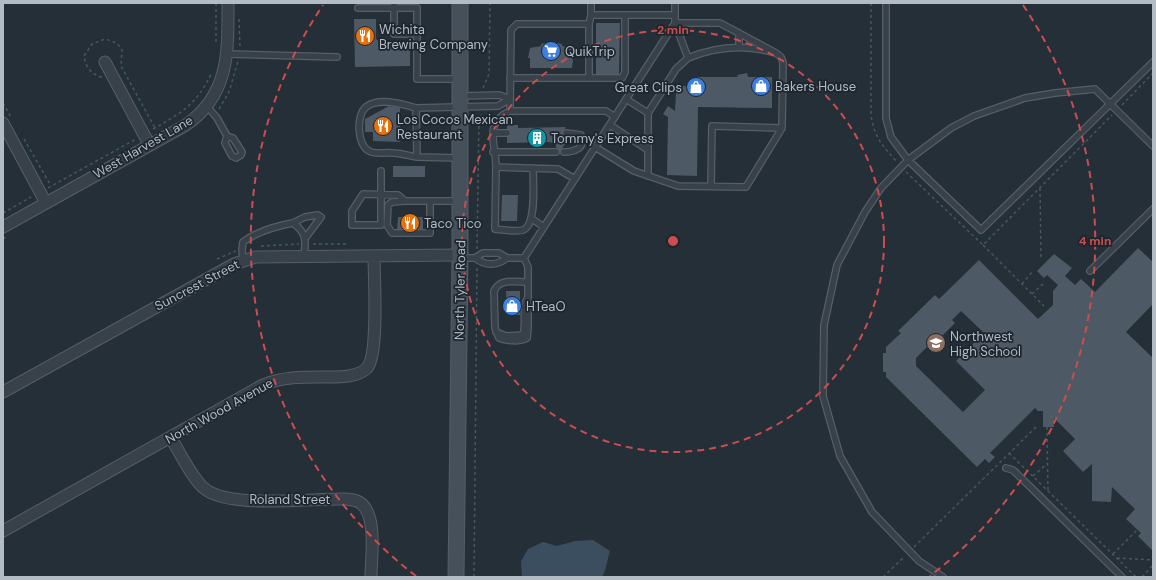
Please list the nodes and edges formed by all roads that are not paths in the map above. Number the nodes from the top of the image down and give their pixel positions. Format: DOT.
graph roads {
  1 [pos="228,3"];
  2 [pos="460,3"];
  3 [pos="591,3"];
  4 [pos="675,3"];
  5 [pos="886,3"];
  6 [pos="394,6"];
  7 [pos="358,8"];
  8 [pos="591,15"];
  9 [pos="625,15"];
  10 [pos="675,15"];
  11 [pos="589,24"];
  12 [pos="675,24"];
  13 [pos="739,33"];
  14 [pos="417,34"];
  15 [pos="739,47"];
  16 [pos="776,53"];
  17 [pos="227,54"];
  18 [pos="337,57"];
  19 [pos="688,58"];
  20 [pos="105,62"];
  21 [pos="1153,62"];
  22 [pos="510,78"];
  23 [pos="589,78"];
  24 [pos="460,79"];
  25 [pos="510,99"];
  26 [pos="626,99"];
  27 [pos="460,102"];
  28 [pos="1111,104"];
  29 [pos="206,105"];
  30 [pos="416,108"];
  31 [pos="510,111"];
  32 [pos="648,113"];
  33 [pos="615,117"];
  34 [pos="8,122"];
  35 [pos="610,125"];
  36 [pos="782,128"];
  37 [pos="494,133"];
  38 [pos="507,133"];
  39 [pos="566,133"];
  40 [pos="227,136"];
  41 [pos="149,144"];
  42 [pos="1153,146"];
  43 [pos="595,147"];
  44 [pos="648,150"];
  45 [pos="494,152"];
  46 [pos="556,152"];
  47 [pos="564,152"];
  48 [pos="417,157"];
  49 [pos="460,158"];
  50 [pos="908,160"];
  51 [pos="496,167"];
  52 [pos="533,168"];
  53 [pos="381,171"];
  54 [pos="648,176"];
  55 [pos="575,179"];
  56 [pos="711,186"];
  57 [pos="381,195"];
  58 [pos="405,201"];
  59 [pos="430,201"];
  60 [pos="460,201"];
  61 [pos="46,203"];
  62 [pos="1153,209"];
  63 [pos="532,219"];
  64 [pos="293,223"];
  65 [pos="544,226"];
  66 [pos="3,227"];
  67 [pos="306,237"];
  68 [pos="304,256"];
  69 [pos="374,256"];
  70 [pos="470,258"];
  71 [pos="507,258"];
  72 [pos="524,258"];
  73 [pos="243,261"];
  74 [pos="1090,271"];
  75 [pos="528,282"];
  76 [pos="3,392"];
  77 [pos="171,438"];
  78 [pos="1006,468"];
  79 [pos="3,532"];
  80 [pos="371,577"];
  81 [pos="456,577"];
  82 [pos="943,577"];
  83 [pos="1122,577"];
  1 -- 17 [label="street, West Harvest Lane"];
  2 -- 24 [label="main road, North Tyler Road"];
  3 -- 8 [label="lane"];
  4 -- 10 [label="lane"];
  5 -- 50 [label="lane"];
  6 -- 7 [label="lane"];
  6 -- 14 [label="lane"];
  6 -- 14 [label="lane"];
  8 -- 9 [label="lane"];
  8 -- 11 [label="lane"];
  9 -- 10 [label="lane"];
  9 -- 23 [label="lane"];
  10 -- 12 [label="lane"];
  11 -- 22 [label="lane"];
  11 -- 23 [label="lane"];
  12 -- 13 [label="lane"];
  12 -- 19 [label="lane"];
  12 -- 26 [label="lane"];
  13 -- 15 [label="lane"];
  13 -- 16 [label="lane"];
  14 -- 24 [label="lane"];
  15 -- 16 [label="lane"];
  15 -- 19 [label="lane"];
  16 -- 36 [label="lane"];
  17 -- 18 [label="lane"];
  17 -- 29 [label="street, West Harvest Lane"];
  19 -- 32 [label="lane"];
  20 -- 41 [label="street"];
  21 -- 28 [label="lane"];
  22 -- 23 [label="lane"];
  22 -- 25 [label="lane"];
  24 -- 27 [label="main road, North Tyler Road"];
  25 -- 27 [label="lane"];
  25 -- 27 [label="lane"];
  25 -- 31 [label="lane"];
  26 -- 32 [label="lane"];
  26 -- 33 [label="lane"];
  27 -- 30 [label="lane"];
  27 -- 49 [label="main road, North Tyler Road"];
  28 -- 42 [label="lane"];
  28 -- 50 [label="lane"];
  28 -- 50 [label="lane"];
  29 -- 40 [label="lane"];
  29 -- 41 [label="street, West Harvest Lane"];
  30 -- 48 [label="lane"];
  30 -- 48 [label="lane"];
  31 -- 33 [label="lane"];
  31 -- 37 [label="lane"];
  32 -- 44 [label="lane"];
  33 -- 35 [label="lane"];
  34 -- 61 [label="street"];
  35 -- 43 [label="lane"];
  35 -- 44 [label="lane"];
  36 -- 56 [label="lane"];
  36 -- 56 [label="lane"];
  37 -- 38 [label="lane"];
  37 -- 45 [label="lane"];
  39 -- 47 [label="lane"];
  41 -- 61 [label="street, West Harvest Lane"];
  43 -- 54 [label="lane"];
  43 -- 55 [label="lane"];
  44 -- 54 [label="lane"];
  45 -- 46 [label="lane"];
  45 -- 51 [label="lane"];
  48 -- 49 [label="lane"];
  49 -- 60 [label="main road, North Tyler Road"];
  50 -- 82 [label="lane"];
  51 -- 52 [label="lane"];
  51 -- 63 [label="lane"];
  52 -- 55 [label="lane"];
  52 -- 63 [label="lane"];
  53 -- 57 [label="lane"];
  54 -- 56 [label="lane"];
  55 -- 65 [label="lane"];
  57 -- 57 [label="lane"];
  57 -- 58 [label="lane"];
  58 -- 59 [label="lane"];
  58 -- 59 [label="lane"];
  59 -- 60 [label="lane"];
  60 -- 70 [label="main road, North Tyler Road"];
  61 -- 66 [label="street, West Harvest Lane"];
  62 -- 74 [label="lane"];
  63 -- 65 [label="lane"];
  64 -- 67 [label="lane"];
  64 -- 67 [label="lane"];
  64 -- 73 [label="lane"];
  65 -- 72 [label="lane"];
  67 -- 68 [label="lane"];
  68 -- 69 [label="street, Suncrest Street"];
  68 -- 73 [label="street, Suncrest Street"];
  69 -- 70 [label="street, Suncrest Street"];
  69 -- 77 [label="street, North Wood Avenue"];
  70 -- 71 [label="lane"];
  70 -- 71 [label="lane"];
  70 -- 81 [label="main road, North Tyler Road"];
  71 -- 72 [label="lane"];
  72 -- 75 [label="lane"];
  73 -- 76 [label="street, Suncrest Street"];
  75 -- 75 [label="lane"];
  77 -- 79 [label="street, North Wood Avenue"];
  77 -- 80 [label="street, Roland Street"];
  78 -- 83 [label="lane"];
}
